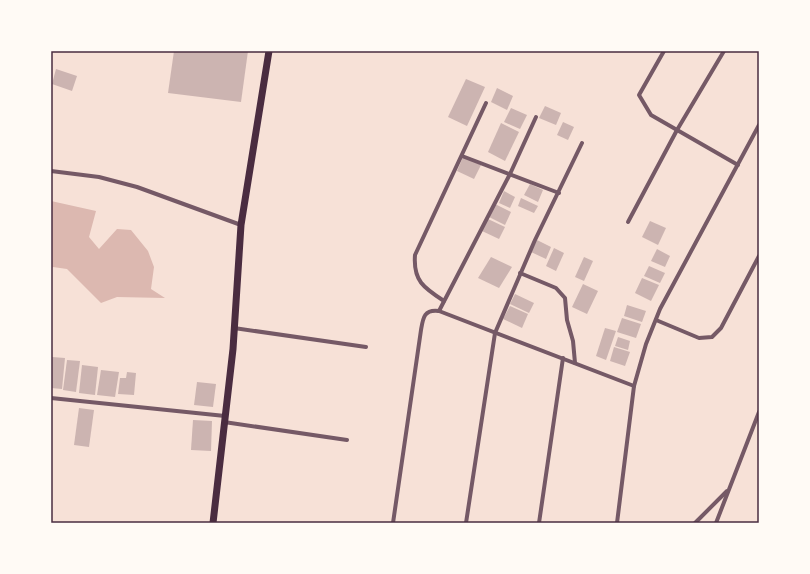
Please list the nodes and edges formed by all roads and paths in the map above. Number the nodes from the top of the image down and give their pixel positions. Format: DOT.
graph roads {
  1 [pos="269,51"];
  2 [pos="664,51"];
  3 [pos="724,51"];
  4 [pos="486,103"];
  5 [pos="536,117"];
  6 [pos="759,125"];
  7 [pos="677,130"];
  8 [pos="582,143"];
  9 [pos="462,156"];
  10 [pos="738,164"];
  11 [pos="51,171"];
  12 [pos="510,174"];
  13 [pos="559,193"];
  14 [pos="628,222"];
  15 [pos="241,225"];
  16 [pos="759,256"];
  17 [pos="520,273"];
  18 [pos="444,301"];
  19 [pos="439,311"];
  20 [pos="656,320"];
  21 [pos="234,328"];
  22 [pos="495,332"];
  23 [pos="366,347"];
  24 [pos="563,358"];
  25 [pos="575,363"];
  26 [pos="634,386"];
  27 [pos="51,398"];
  28 [pos="759,412"];
  29 [pos="224,419"];
  30 [pos="347,440"];
  31 [pos="729,489"];
  32 [pos="213,523"];
  33 [pos="393,523"];
  34 [pos="466,523"];
  35 [pos="539,523"];
  36 [pos="616,523"];
  37 [pos="695,523"];
  38 [pos="716,523"];
  1 -- 15 [label="main road"];
  2 -- 7 [label="street"];
  3 -- 7 [label="street"];
  4 -- 9 [label="street"];
  5 -- 12 [label="street"];
  6 -- 10 [label="street"];
  7 -- 10 [label="street"];
  7 -- 14 [label="street"];
  8 -- 13 [label="street"];
  9 -- 12 [label="street"];
  9 -- 18 [label="street"];
  10 -- 20 [label="street"];
  11 -- 15 [label="street"];
  12 -- 13 [label="street"];
  12 -- 18 [label="street"];
  13 -- 17 [label="street"];
  15 -- 21 [label="main road"];
  16 -- 20 [label="street"];
  17 -- 22 [label="street"];
  17 -- 25 [label="street"];
  18 -- 19 [label="street"];
  19 -- 22 [label="street"];
  19 -- 33 [label="street"];
  20 -- 26 [label="street"];
  21 -- 23 [label="street"];
  21 -- 29 [label="main road"];
  22 -- 24 [label="street"];
  22 -- 34 [label="street"];
  24 -- 25 [label="street"];
  24 -- 35 [label="street"];
  25 -- 26 [label="street"];
  26 -- 36 [label="street"];
  27 -- 29 [label="street"];
  28 -- 31 [label="street"];
  29 -- 30 [label="street"];
  29 -- 32 [label="main road"];
  31 -- 37 [label="street"];
  31 -- 38 [label="street"];
}
